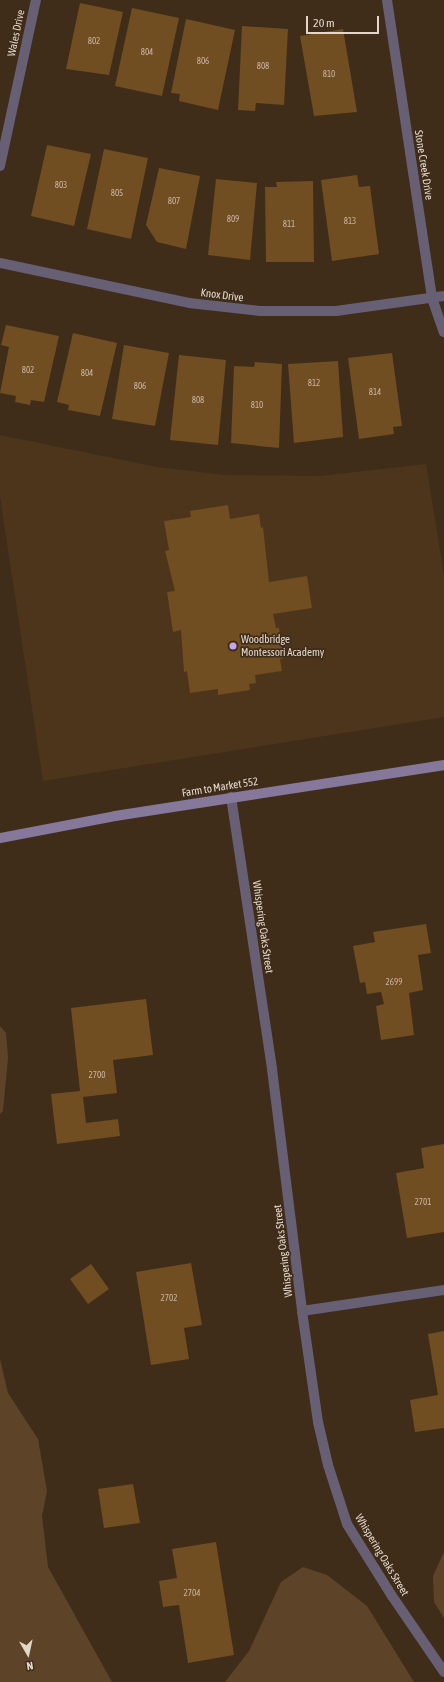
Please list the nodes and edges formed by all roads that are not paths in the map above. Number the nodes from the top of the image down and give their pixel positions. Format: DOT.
graph roads {
  1 [pos="36,0"];
  2 [pos="387,0"];
  3 [pos="0,166"];
  4 [pos="0,263"];
  5 [pos="444,296"];
  6 [pos="432,298"];
  7 [pos="444,332"];
  8 [pos="444,765"];
  9 [pos="231,797"];
  10 [pos="0,838"];
  11 [pos="444,1290"];
  12 [pos="302,1311"];
  13 [pos="444,1672"];
  1 -- 3 [label="street, Wales Drive"];
  2 -- 6 [label="street, Stone Creek Drive"];
  4 -- 6 [label="street, Knox Drive"];
  5 -- 6 [label="street, Knox Drive"];
  6 -- 7 [label="street, Stone Creek Drive"];
  8 -- 9 [label="main road, Farm to Market 552"];
  9 -- 10 [label="main road, Farm to Market 552"];
  9 -- 12 [label="street, Whispering Oaks Street"];
  11 -- 12 [label="street"];
  12 -- 13 [label="street, Whispering Oaks Street"];
}
